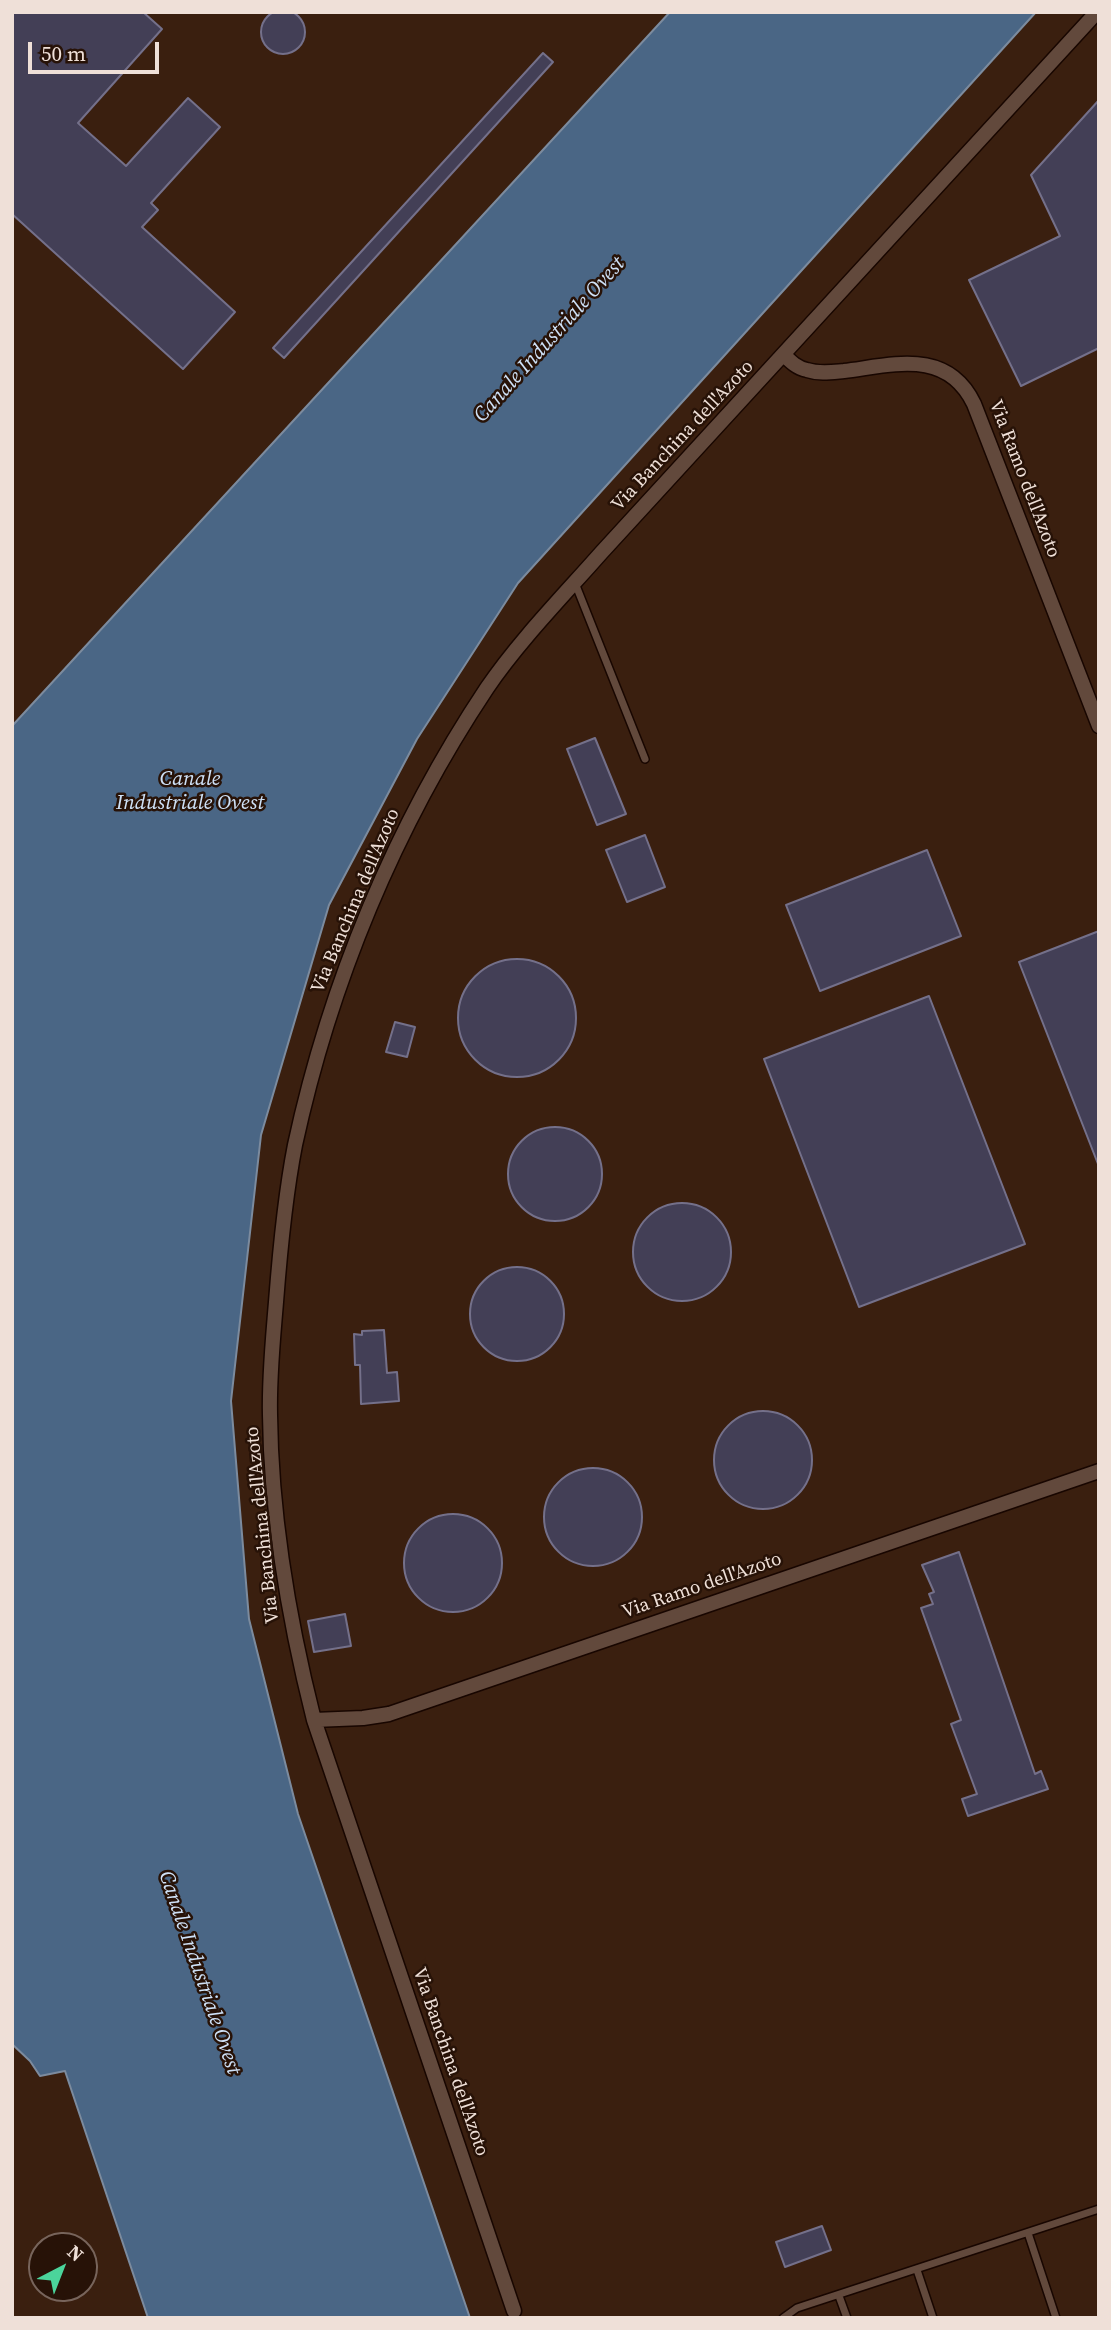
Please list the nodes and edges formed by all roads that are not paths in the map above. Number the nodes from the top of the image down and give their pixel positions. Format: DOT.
graph roads {
  1 [pos="1097,12"];
  2 [pos="784,355"];
  3 [pos="575,582"];
  4 [pos="1099,726"];
  5 [pos="645,759"];
  6 [pos="1099,1471"];
  7 [pos="314,1720"];
  8 [pos="1099,2209"];
  9 [pos="1028,2233"];
  10 [pos="917,2270"];
  11 [pos="839,2296"];
  12 [pos="515,2314"];
  13 [pos="783,2318"];
  14 [pos="847,2318"];
  15 [pos="933,2318"];
  16 [pos="1056,2318"];
  1 -- 2 [label="street, Via Banchina dell'Azoto"];
  2 -- 3 [label="street, Via Banchina dell'Azoto"];
  2 -- 4 [label="street, Via Ramo dell'Azoto"];
  3 -- 5 [label="lane"];
  3 -- 7 [label="street, Via Banchina dell'Azoto"];
  6 -- 7 [label="street, Via Ramo dell'Azoto"];
  7 -- 12 [label="street, Via Banchina dell'Azoto"];
  8 -- 9 [label="lane"];
  9 -- 10 [label="lane"];
  9 -- 16 [label="lane"];
  10 -- 11 [label="lane"];
  10 -- 15 [label="lane"];
  11 -- 13 [label="lane"];
  11 -- 14 [label="lane"];
}
